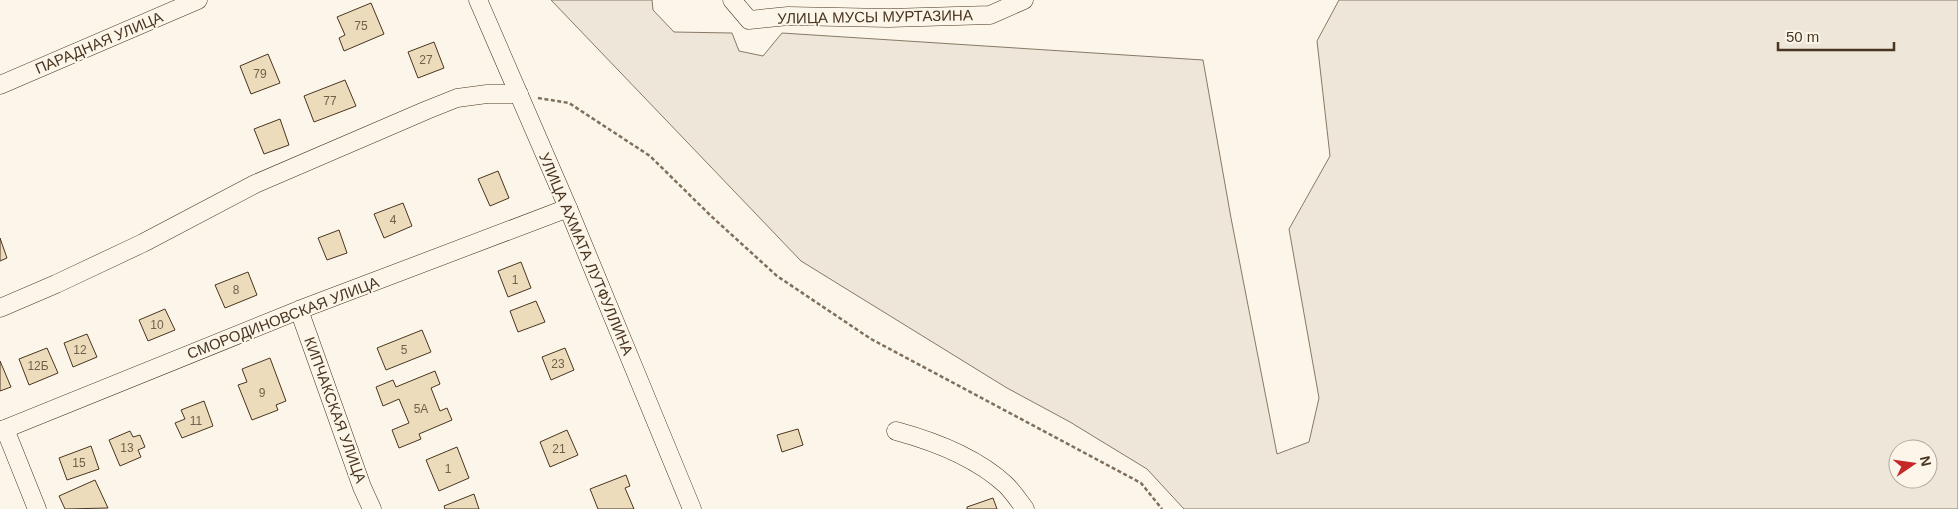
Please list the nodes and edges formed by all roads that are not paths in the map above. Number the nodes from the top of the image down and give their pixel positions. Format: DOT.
graph roads {
  1 [pos="198,0"];
  2 [pos="478,0"];
  3 [pos="732,0"];
  4 [pos="1024,0"];
  5 [pos="0,85"];
  6 [pos="519,94"];
  7 [pos="568,208"];
  8 [pos="0,308"];
  9 [pos="299,310"];
  10 [pos="2,430"];
  11 [pos="896,431"];
  12 [pos="37,509"];
  13 [pos="372,509"];
  14 [pos="692,509"];
  15 [pos="1025,509"];
  1 -- 5 [label="street, ПАРАДНАЯ УЛИЦА"];
  2 -- 6 [label="street, УЛИЦА АХМАТА ЛУТФУЛЛИНА"];
  3 -- 4 [label="street, УЛИЦА МУСЫ МУРТАЗИНА"];
  6 -- 7 [label="street, УЛИЦА АХМАТА ЛУТФУЛЛИНА"];
  6 -- 8 [label="street"];
  7 -- 9 [label="street, СМОРОДИНОВСКАЯ УЛИЦА"];
  7 -- 14 [label="street, УЛИЦА АХМАТА ЛУТФУЛЛИНА"];
  9 -- 10 [label="street, СМОРОДИНОВСКАЯ УЛИЦА"];
  9 -- 13 [label="street, КИПЧАКСКАЯ УЛИЦА"];
  10 -- 12 [label="street"];
  11 -- 15 [label="street"];
}
